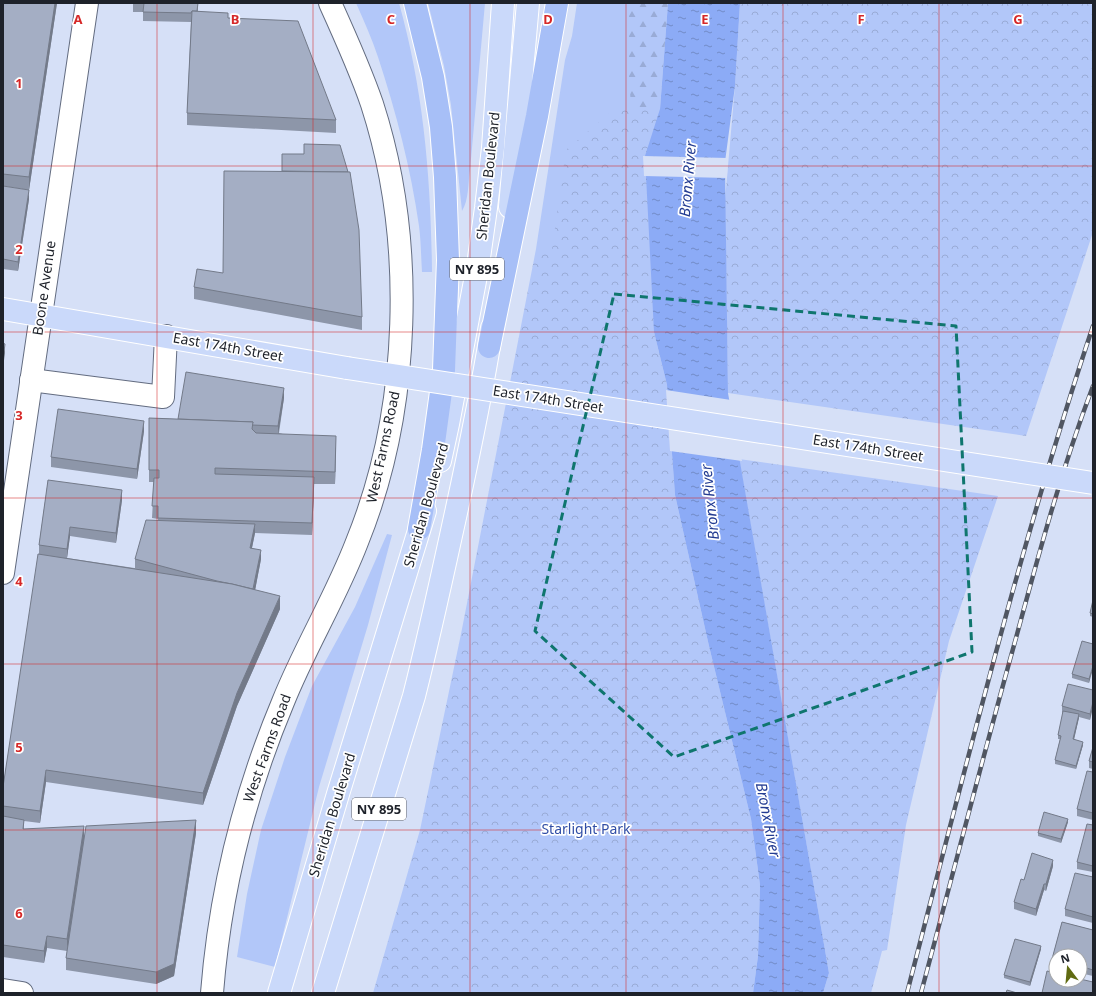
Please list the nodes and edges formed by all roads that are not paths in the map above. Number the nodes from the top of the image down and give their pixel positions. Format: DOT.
graph roads {
  1 [pos="87,3"];
  2 [pos="330,3"];
  3 [pos="415,3"];
  4 [pos="503,3"];
  5 [pos="528,3"];
  6 [pos="557,3"];
  7 [pos="3,309"];
  8 [pos="40,314"];
  9 [pos="166,336"];
  10 [pos="489,347"];
  11 [pos="31,380"];
  12 [pos="1093,483"];
  13 [pos="419,529"];
  14 [pos="3,573"];
  15 [pos="3,990"];
  16 [pos="22,993"];
  17 [pos="212,993"];
  18 [pos="279,993"];
  19 [pos="323,993"];
  1 -- 8 [label="street, Boone Avenue"];
  2 -- 17 [label="street, West Farms Road"];
  3 -- 13 [label="highway"];
  4 -- 13 [label="main road, Sheridan Boulevard / NY 895"];
  5 -- 10 [label="main road, Sheridan Boulevard / NY 895"];
  6 -- 10 [label="highway"];
  7 -- 8 [label="main road, East 174th Street"];
  8 -- 9 [label="main road, East 174th Street"];
  8 -- 11 [label="street, Boone Avenue"];
  9 -- 11 [label="street"];
  9 -- 12 [label="main road, East 174th Street, bridge"];
  10 -- 19 [label="main road, Sheridan Boulevard / NY 895"];
  11 -- 14 [label="street, Boone Avenue"];
  13 -- 18 [label="main road, Sheridan Boulevard / NY 895"];
  15 -- 16 [label="street"];
}
